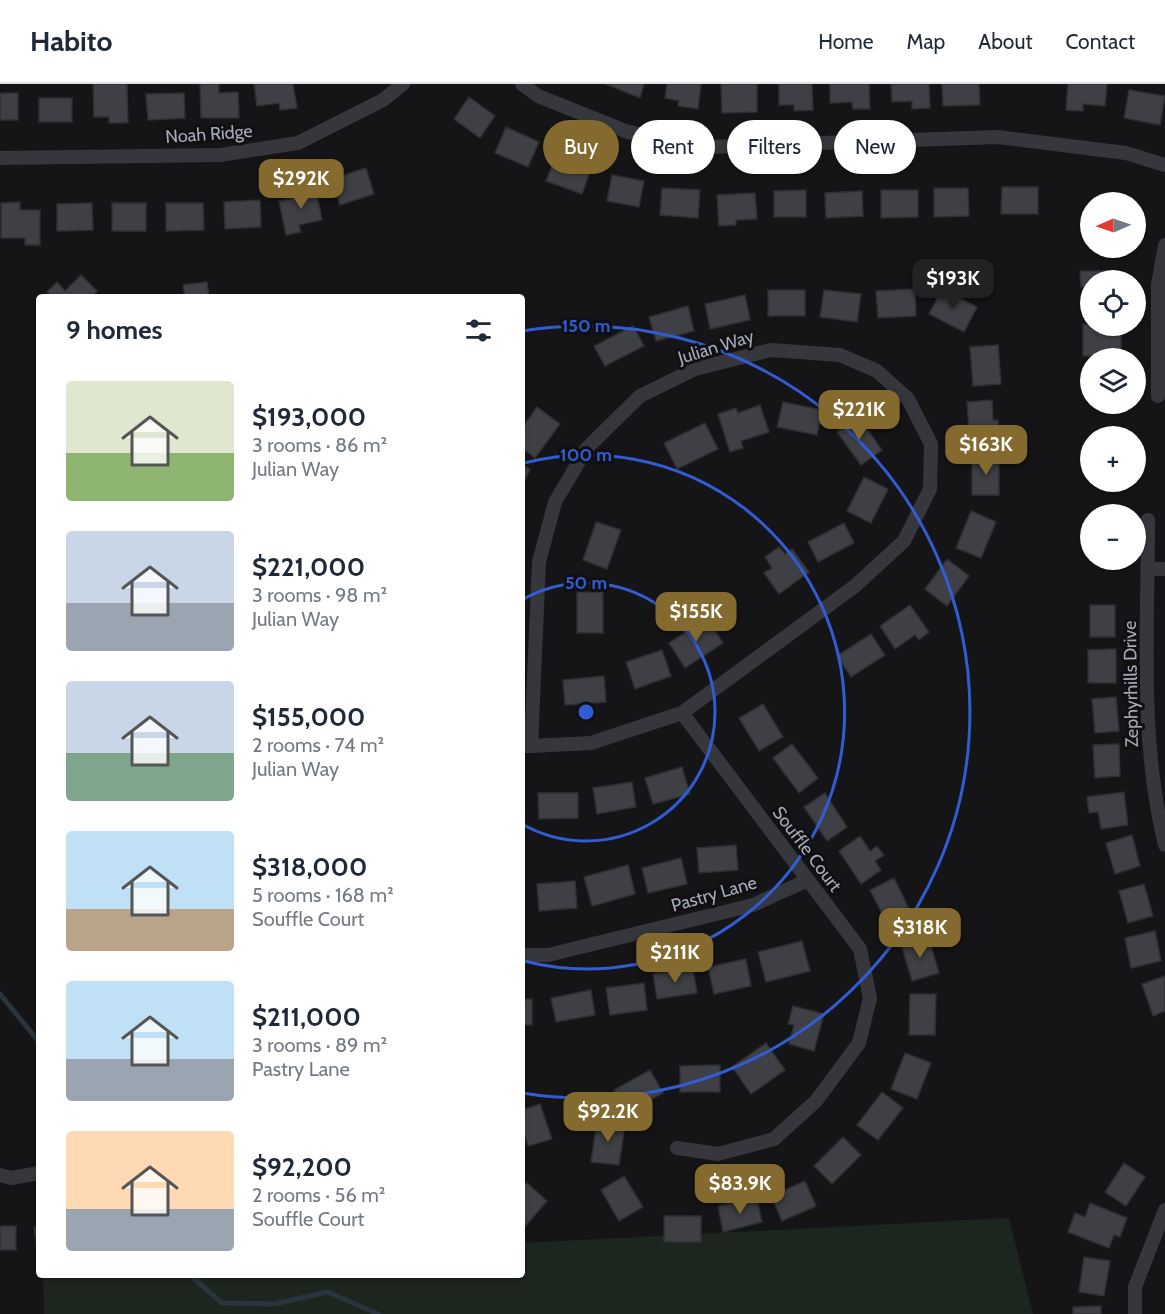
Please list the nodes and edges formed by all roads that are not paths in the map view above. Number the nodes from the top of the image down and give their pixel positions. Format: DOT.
graph roads {
  1 [pos="403,84"];
  2 [pos="522,84"];
  3 [pos="0,158"];
  4 [pos="1165,165"];
  5 [pos="1165,245"];
  6 [pos="1158,396"];
  7 [pos="1148,520"];
  8 [pos="1148,569"];
  9 [pos="1165,569"];
  10 [pos="682,713"];
  11 [pos="527,746"];
  12 [pos="1165,845"];
  13 [pos="808,880"];
  14 [pos="525,955"];
  15 [pos="677,1148"];
  16 [pos="36,1174"];
  17 [pos="0,1175"];
  18 [pos="1165,1209"];
  19 [pos="1135,1314"];
  1 -- 3 [label="street, Noah Ridge"];
  2 -- 4 [label="street"];
  5 -- 6 [label="street"];
  7 -- 8 [label="street, Zephyrhills Drive"];
  8 -- 9 [label="street"];
  8 -- 12 [label="street, Zephyrhills Drive"];
  10 -- 11 [label="street, Julian Way"];
  10 -- 11 [label="street, Julian Way"];
  10 -- 13 [label="street, Souffle Court"];
  13 -- 14 [label="street, Pastry Lane"];
  13 -- 15 [label="street, Souffle Court"];
  16 -- 17 [label="street"];
  18 -- 19 [label="street"];
}
